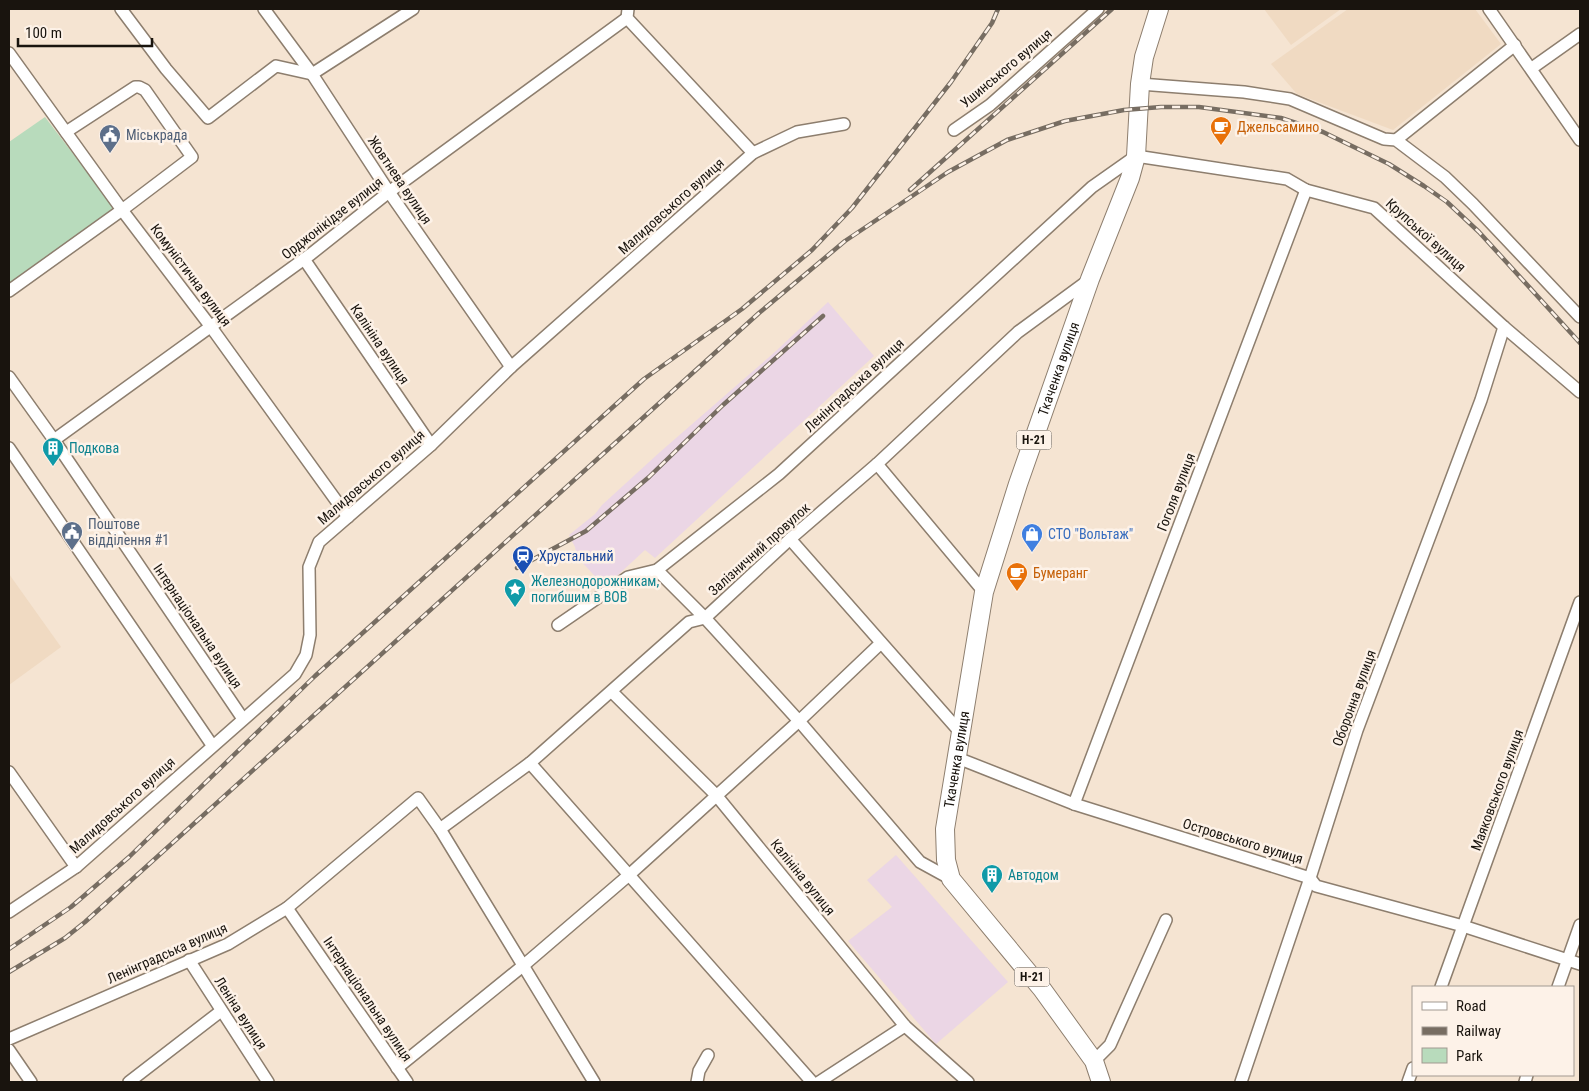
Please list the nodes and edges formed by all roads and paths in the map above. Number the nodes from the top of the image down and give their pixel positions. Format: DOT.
graph roads {
  1 [pos="121,9"];
  2 [pos="264,9"];
  3 [pos="413,9"];
  4 [pos="1098,9"];
  5 [pos="1160,9"];
  6 [pos="1489,9"];
  7 [pos="628,13"];
  8 [pos="1580,34"];
  9 [pos="1515,45"];
  10 [pos="9,52"];
  11 [pos="1532,68"];
  12 [pos="312,74"];
  13 [pos="1140,84"];
  14 [pos="844,124"];
  15 [pos="954,130"];
  16 [pos="66,132"];
  17 [pos="1396,140"];
  18 [pos="1580,140"];
  19 [pos="753,153"];
  20 [pos="1136,156"];
  21 [pos="1306,190"];
  22 [pos="389,192"];
  23 [pos="122,210"];
  24 [pos="304,259"];
  25 [pos="1090,279"];
  26 [pos="9,291"];
  27 [pos="1580,317"];
  28 [pos="211,327"];
  29 [pos="1504,327"];
  30 [pos="511,367"];
  31 [pos="9,377"];
  32 [pos="1580,392"];
  33 [pos="54,440"];
  34 [pos="431,445"];
  35 [pos="9,448"];
  36 [pos="19,462"];
  37 [pos="877,464"];
  38 [pos="9,469"];
  39 [pos="348,517"];
  40 [pos="790,539"];
  41 [pos="657,570"];
  42 [pos="984,592"];
  43 [pos="1580,602"];
  44 [pos="705,618"];
  45 [pos="558,624"];
  46 [pos="881,642"];
  47 [pos="612,692"];
  48 [pos="243,719"];
  49 [pos="799,721"];
  50 [pos="960,732"];
  51 [pos="212,745"];
  52 [pos="955,757"];
  53 [pos="530,763"];
  54 [pos="9,772"];
  55 [pos="716,795"];
  56 [pos="1074,804"];
  57 [pos="440,829"];
  58 [pos="76,867"];
  59 [pos="629,875"];
  60 [pos="1310,878"];
  61 [pos="951,880"];
  62 [pos="287,908"];
  63 [pos="9,912"];
  64 [pos="1166,920"];
  65 [pos="1580,925"];
  66 [pos="1463,926"];
  67 [pos="1568,959"];
  68 [pos="189,960"];
  69 [pos="1580,964"];
  70 [pos="524,965"];
  71 [pos="1442,986"];
  72 [pos="1558,986"];
  73 [pos="221,1011"];
  74 [pos="905,1026"];
  75 [pos="9,1039"];
  76 [pos="9,1050"];
  77 [pos="708,1055"];
  78 [pos="1094,1061"];
  79 [pos="397,1068"];
  80 [pos="31,1082"];
  81 [pos="129,1082"];
  82 [pos="268,1082"];
  83 [pos="407,1082"];
  84 [pos="594,1082"];
  85 [pos="697,1082"];
  86 [pos="812,1082"];
  87 [pos="819,1082"];
  88 [pos="968,1082"];
  89 [pos="1101,1082"];
  90 [pos="1240,1082"];
  1 -- 12 [label="street"];
  2 -- 12 [label="street, Жовтнева вулиця"];
  3 -- 12 [label="street"];
  4 -- 15 [label="street, Ушинського вулиця"];
  5 -- 13 [label="main road, Ткаченка вулиця / Н-21"];
  6 -- 9 [label="street"];
  7 -- 19 [label="street"];
  7 -- 22 [label="street, Орджонікідзе вулиця"];
  8 -- 11 [label="street"];
  9 -- 11 [label="street"];
  9 -- 17 [label="street"];
  10 -- 16 [label="street, Комуністична вулиця"];
  11 -- 18 [label="street"];
  12 -- 22 [label="street, Жовтнева вулиця"];
  13 -- 17 [label="street"];
  13 -- 20 [label="main road, Ткаченка вулиця / Н-21"];
  14 -- 19 [label="street, Малидовського вулиця"];
  16 -- 23 [label="street, Комуністична вулиця"];
  16 -- 23 [label="street"];
  17 -- 27 [label="street"];
  19 -- 30 [label="street, Малидовського вулиця"];
  20 -- 21 [label="street, Крупської вулиця"];
  20 -- 25 [label="main road, Ткаченка вулиця / Н-21"];
  20 -- 41 [label="street, Ленінградська вулиця"];
  21 -- 29 [label="street, Крупської вулиця"];
  21 -- 56 [label="street, Гоголя вулиця"];
  22 -- 24 [label="street, Орджонікідзе вулиця"];
  22 -- 30 [label="street, Жовтнева вулиця"];
  23 -- 26 [label="street"];
  23 -- 28 [label="street, Комуністична вулиця"];
  24 -- 28 [label="street, Орджонікідзе вулиця"];
  24 -- 34 [label="street, Калініна вулиця"];
  25 -- 37 [label="street, Залізничний провулок"];
  25 -- 42 [label="main road, Ткаченка вулиця / Н-21"];
  28 -- 33 [label="street, Орджонікідзе вулиця"];
  28 -- 39 [label="street, Комуністична вулиця"];
  29 -- 32 [label="street, Крупської вулиця"];
  29 -- 60 [label="street, Оборонна вулиця"];
  30 -- 34 [label="street, Малидовського вулиця"];
  31 -- 33 [label="street, Інтернаціональна вулиця"];
  33 -- 48 [label="street, Інтернаціональна вулиця"];
  34 -- 39 [label="street, Малидовського вулиця"];
  35 -- 36 [label="street"];
  36 -- 38 [label="street"];
  36 -- 51 [label="street"];
  37 -- 40 [label="street, Залізничний провулок"];
  37 -- 42 [label="street"];
  39 -- 48 [label="street, Малидовського вулиця"];
  40 -- 44 [label="street, Залізничний провулок"];
  40 -- 46 [label="street"];
  41 -- 44 [label="street"];
  41 -- 45 [label="street, Ленінградська вулиця"];
  42 -- 50 [label="main road, Ткаченка вулиця / Н-21"];
  43 -- 66 [label="street, Маяковського вулиця"];
  44 -- 47 [label="street, Залізничний провулок"];
  44 -- 49 [label="street"];
  46 -- 49 [label="street"];
  46 -- 50 [label="street"];
  47 -- 53 [label="street, Залізничний провулок"];
  47 -- 55 [label="street, Калініна вулиця"];
  48 -- 51 [label="street, Малидовського вулиця"];
  49 -- 55 [label="street"];
  49 -- 61 [label="street"];
  50 -- 52 [label="main road, Ткаченка вулиця / Н-21"];
  51 -- 58 [label="street, Малидовського вулиця"];
  52 -- 56 [label="street, Островського вулиця"];
  52 -- 61 [label="main road, Ткаченка вулиця / Н-21"];
  53 -- 57 [label="street, Залізничний провулок"];
  53 -- 59 [label="street"];
  54 -- 58 [label="street"];
  55 -- 59 [label="street"];
  55 -- 74 [label="street, Калініна вулиця"];
  56 -- 60 [label="street, Островського вулиця"];
  57 -- 62 [label="street, Ленінградська вулиця"];
  57 -- 70 [label="street"];
  58 -- 63 [label="street, Малидовського вулиця"];
  59 -- 70 [label="street"];
  59 -- 86 [label="street"];
  60 -- 66 [label="street, Островського вулиця"];
  60 -- 90 [label="street, Оборонна вулиця"];
  61 -- 78 [label="main road, Н-21"];
  62 -- 68 [label="street, Ленінградська вулиця"];
  62 -- 79 [label="street, Інтернаціональна вулиця"];
  64 -- 78 [label="street"];
  65 -- 67 [label="street"];
  66 -- 67 [label="street, Островського вулиця"];
  66 -- 71 [label="street, Маяковського вулиця"];
  67 -- 69 [label="street, Островського вулиця"];
  67 -- 72 [label="street"];
  68 -- 73 [label="street, Леніна вулиця"];
  68 -- 75 [label="street, Ленінградська вулиця"];
  70 -- 79 [label="street"];
  70 -- 84 [label="street"];
  73 -- 81 [label="street"];
  73 -- 82 [label="street, Леніна вулиця"];
  74 -- 87 [label="street"];
  74 -- 88 [label="street, Калініна вулиця"];
  76 -- 80 [label="street"];
  77 -- 85 [label="street"];
  78 -- 89 [label="main road, Н-21"];
  79 -- 83 [label="street, Інтернаціональна вулиця"];
}
